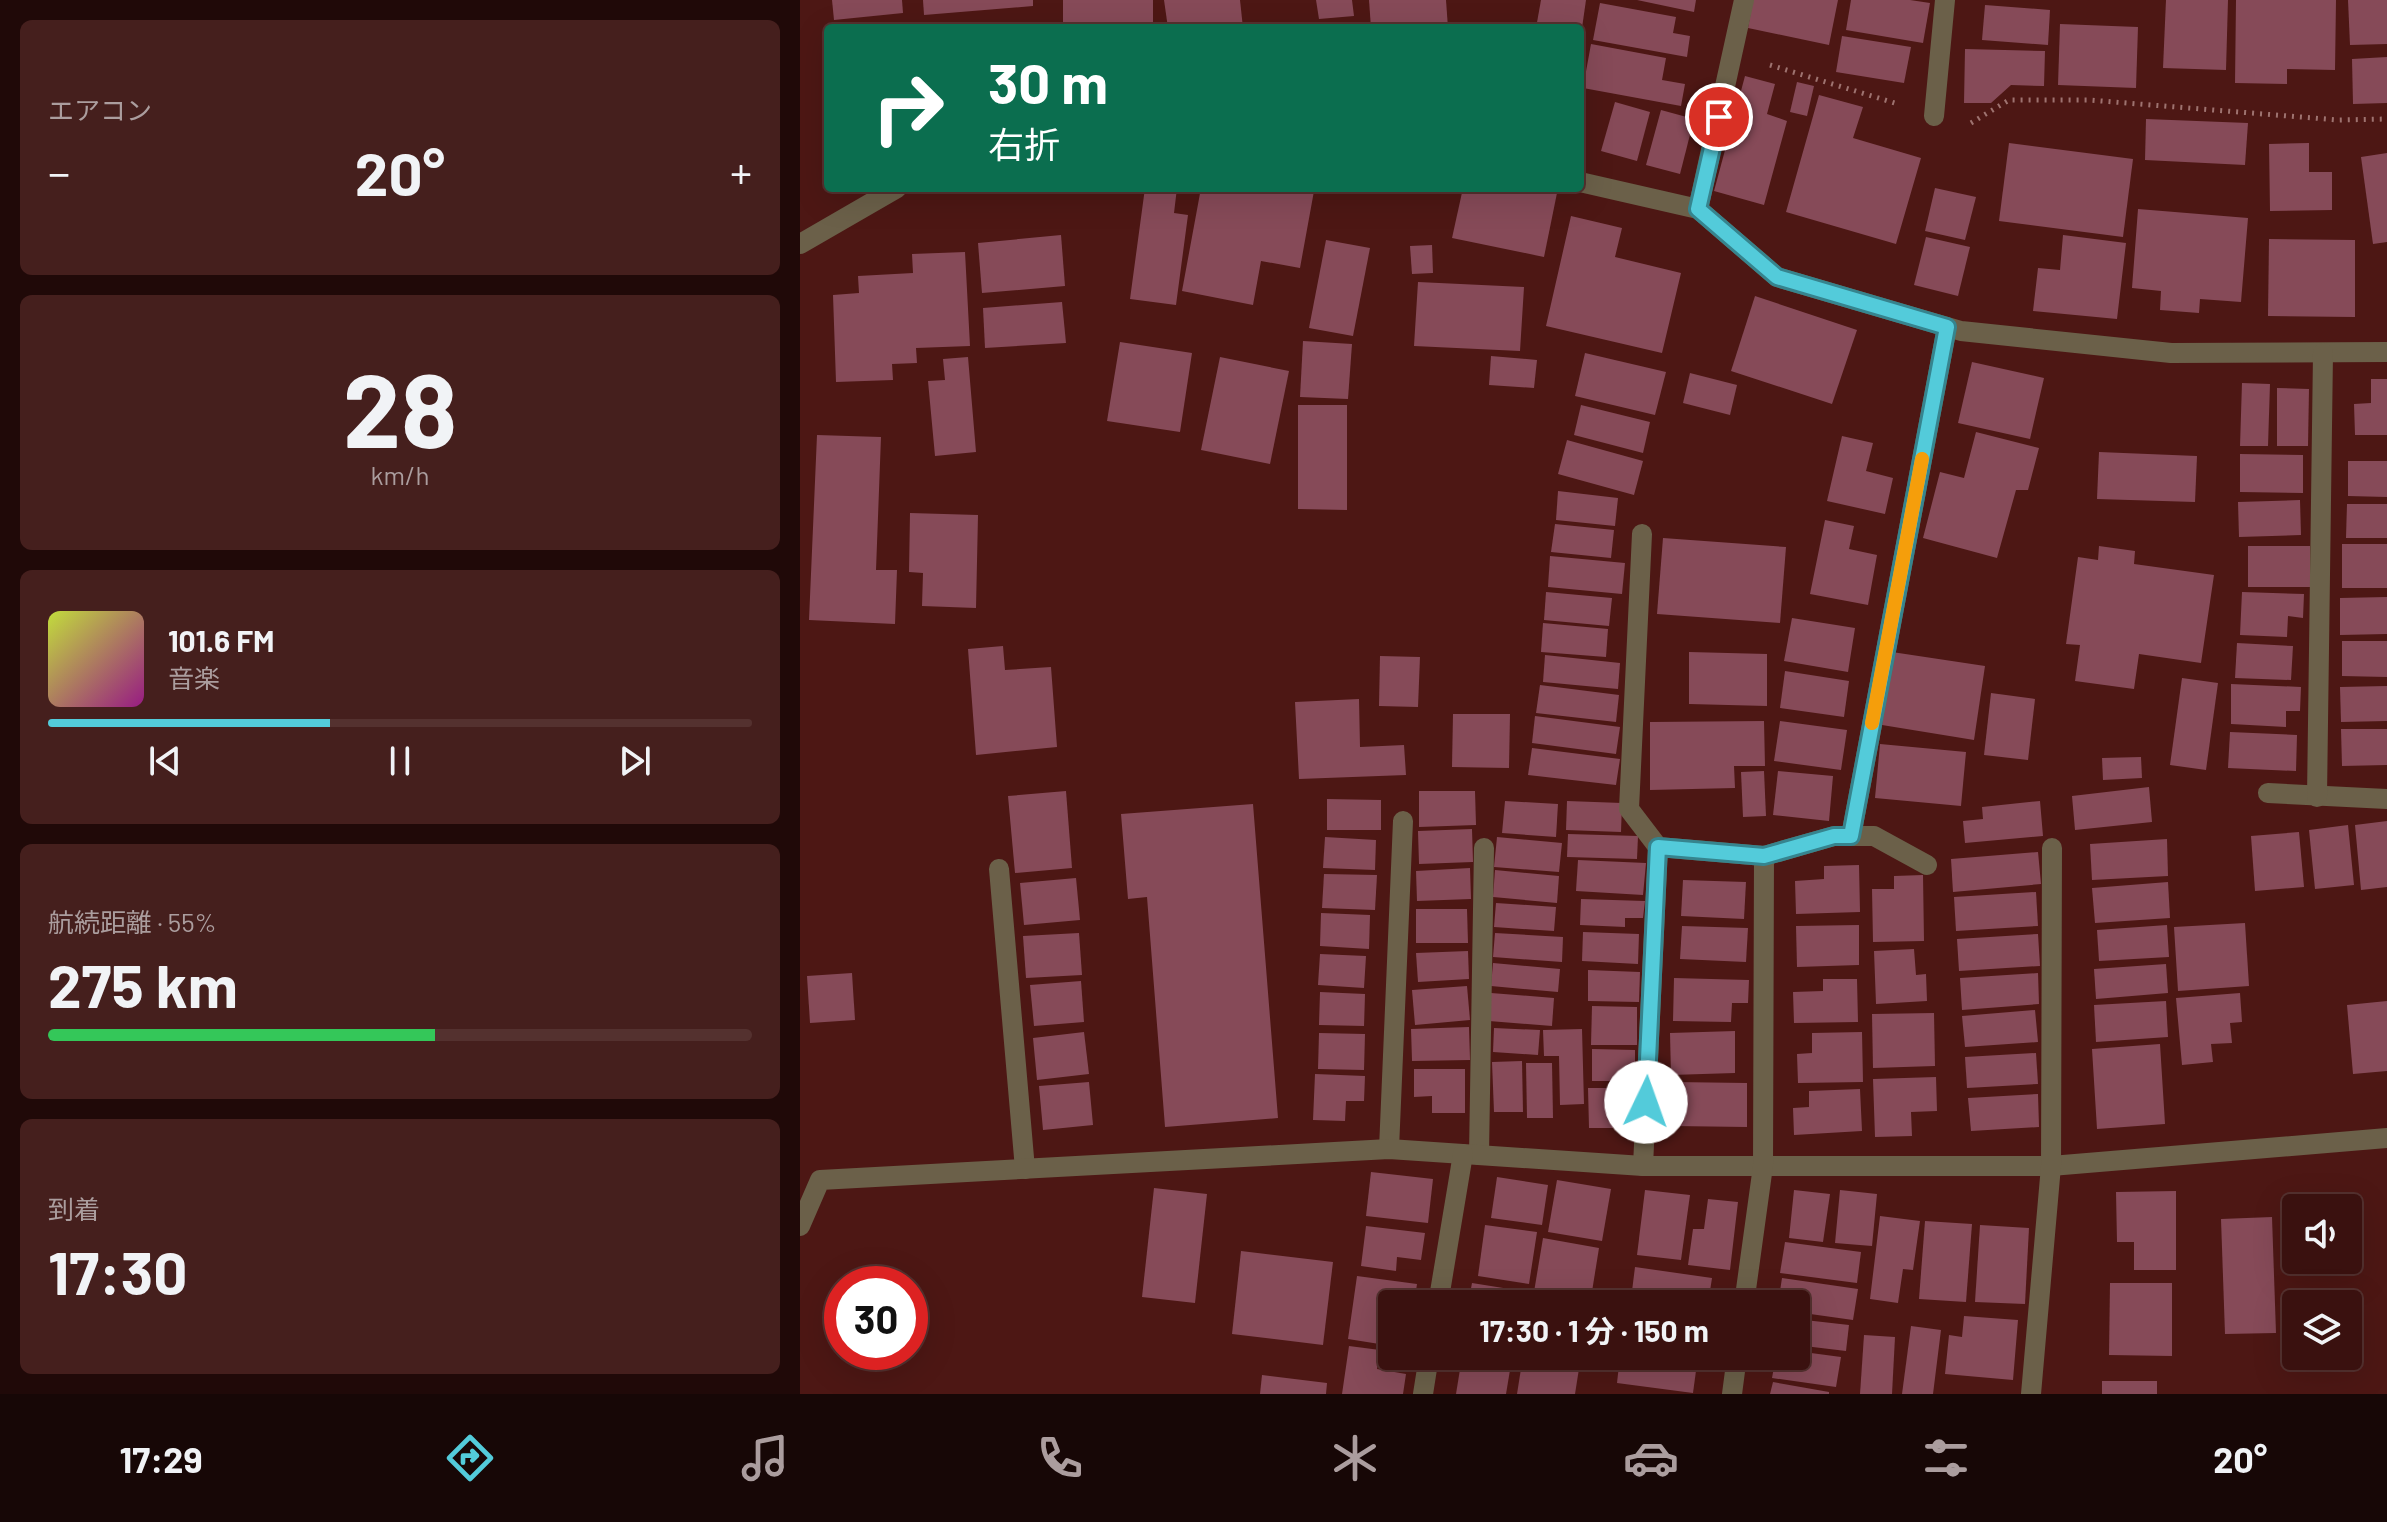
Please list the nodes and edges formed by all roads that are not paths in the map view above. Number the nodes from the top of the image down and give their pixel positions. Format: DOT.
graph roads {
  1 [pos="1744,0"];
  2 [pos="1945,0"];
  3 [pos="1934,116"];
  4 [pos="1584,183"];
  5 [pos="890,192"];
  6 [pos="1698,209"];
  7 [pos="800,244"];
  8 [pos="1947,327"];
  9 [pos="2387,352"];
  10 [pos="2323,353"];
  11 [pos="1642,534"];
  12 [pos="2268,793"];
  13 [pos="2317,797"];
  14 [pos="2387,799"];
  15 [pos="1403,821"];
  16 [pos="1851,836"];
  17 [pos="1658,847"];
  18 [pos="1484,848"];
  19 [pos="2052,848"];
  20 [pos="1764,856"];
  21 [pos="1927,865"];
  22 [pos="999,869"];
  23 [pos="2387,1138"];
  24 [pos="1389,1149"];
  25 [pos="1471,1154"];
  26 [pos="1643,1166"];
  27 [pos="1763,1166"];
  28 [pos="2051,1166"];
  29 [pos="1025,1169"];
  30 [pos="800,1226"];
  31 [pos="1441,1290"];
  32 [pos="1746,1290"];
  33 [pos="1427,1370"];
  34 [pos="1735,1370"];
  35 [pos="1423,1394"];
  36 [pos="1732,1394"];
  37 [pos="2031,1394"];
  1 -- 6 [label="street"];
  2 -- 3 [label="street"];
  4 -- 6 [label="street"];
  5 -- 7 [label="street"];
  6 -- 8 [label="street"];
  8 -- 10 [label="street"];
  8 -- 16 [label="street"];
  9 -- 10 [label="street"];
  10 -- 13 [label="street"];
  11 -- 17 [label="street"];
  12 -- 13 [label="street"];
  13 -- 14 [label="street"];
  15 -- 24 [label="street"];
  16 -- 20 [label="street"];
  16 -- 21 [label="street"];
  17 -- 20 [label="street"];
  17 -- 26 [label="street"];
  18 -- 25 [label="street"];
  19 -- 28 [label="street"];
  20 -- 27 [label="street"];
  22 -- 29 [label="street"];
  23 -- 28 [label="street"];
  24 -- 25 [label="street"];
  24 -- 29 [label="street"];
  25 -- 26 [label="street"];
  25 -- 31 [label="street"];
  26 -- 27 [label="street"];
  27 -- 28 [label="street"];
  27 -- 32 [label="street"];
  28 -- 37 [label="street"];
  29 -- 30 [label="street"];
  33 -- 35 [label="street"];
  34 -- 36 [label="street"];
}
